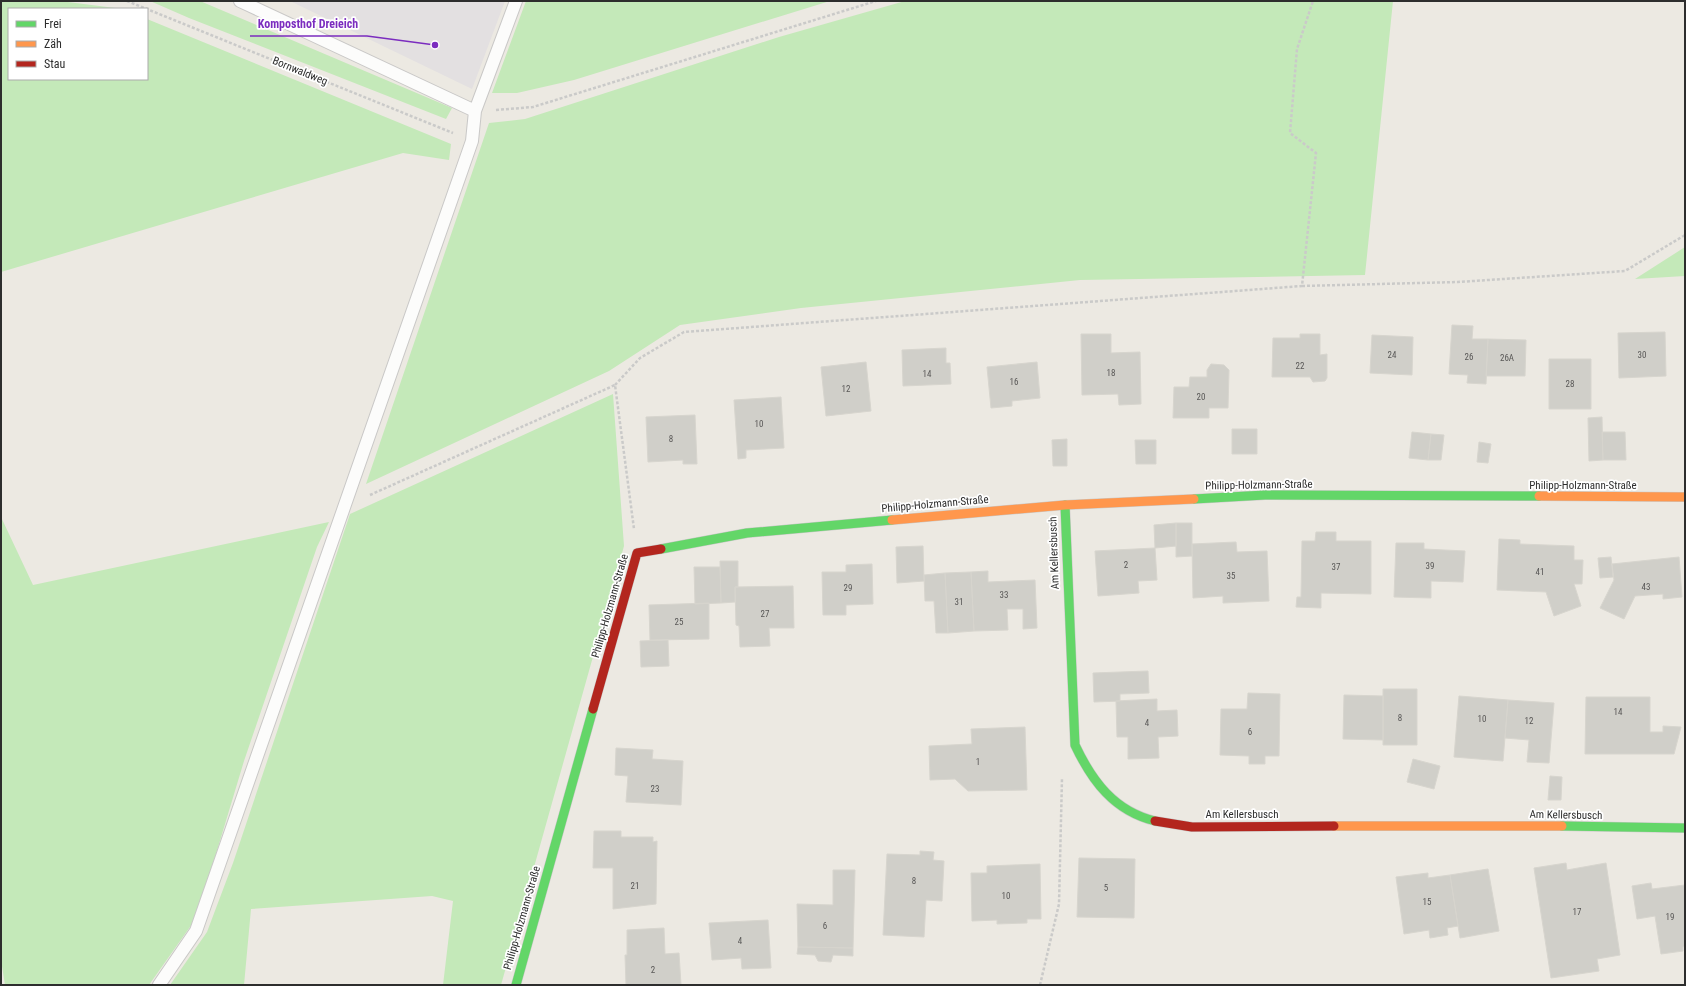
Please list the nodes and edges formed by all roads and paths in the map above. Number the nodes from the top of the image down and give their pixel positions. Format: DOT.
graph roads {
  1 [pos="128,1"];
  2 [pos="240,1"];
  3 [pos="516,1"];
  4 [pos="876,1"];
  5 [pos="1313,1"];
  6 [pos="145,8"];
  7 [pos="148,9"];
  8 [pos="476,111"];
  9 [pos="472,141"];
  10 [pos="1685,235"];
  11 [pos="1302,286"];
  12 [pos="615,385"];
  13 [pos="1685,497"];
  14 [pos="1065,505"];
  15 [pos="343,507"];
  16 [pos="637,553"];
  17 [pos="1062,773"];
  18 [pos="1685,828"];
  19 [pos="160,985"];
  20 [pos="516,985"];
  21 [pos="1040,985"];
  1 -- 6 [label="path, Bornwaldweg"];
  2 -- 8 [label="lane"];
  3 -- 8 [label="lane"];
  4 -- 8 [label="path"];
  5 -- 11 [label="path"];
  7 -- 9 [label="path, Bornwaldweg"];
  8 -- 9 [label="lane"];
  9 -- 15 [label="lane"];
  10 -- 11 [label="path"];
  11 -- 12 [label="path"];
  12 -- 15 [label="path"];
  12 -- 16 [label="path"];
  13 -- 14 [label="street, Philipp-Holzmann-Straße"];
  14 -- 16 [label="street, Philipp-Holzmann-Straße"];
  14 -- 18 [label="street, Am Kellersbusch"];
  15 -- 19 [label="lane"];
  16 -- 20 [label="street, Philipp-Holzmann-Straße"];
  17 -- 21 [label="path"];
}
